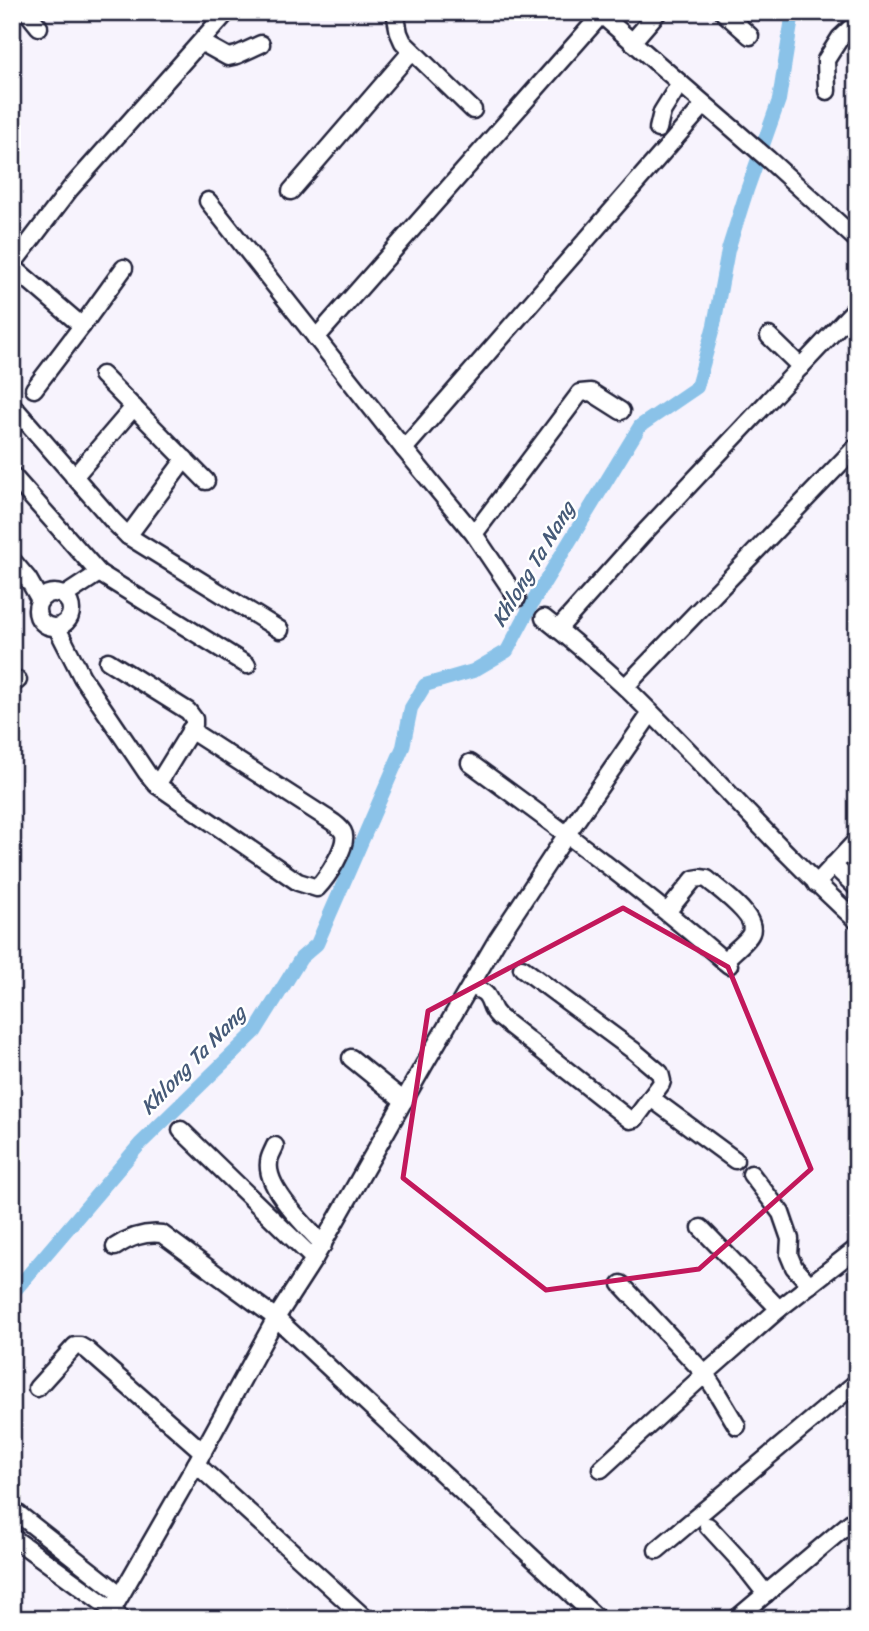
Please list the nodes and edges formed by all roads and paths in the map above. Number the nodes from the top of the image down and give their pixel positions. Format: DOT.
graph roads {
  1 [pos="27,12"];
  2 [pos="227,12"];
  3 [pos="395,12"];
  4 [pos="658,12"];
  5 [pos="723,12"];
  6 [pos="600,14"];
  7 [pos="857,22"];
  8 [pos="39,27"];
  9 [pos="750,36"];
  10 [pos="201,42"];
  11 [pos="632,42"];
  12 [pos="261,44"];
  13 [pos="411,52"];
  14 [pos="680,83"];
  15 [pos="827,91"];
  16 [pos="704,105"];
  17 [pos="473,110"];
  18 [pos="658,129"];
  19 [pos="291,191"];
  20 [pos="208,201"];
  21 [pos="857,240"];
  22 [pos="12,266"];
  23 [pos="124,268"];
  24 [pos="857,307"];
  25 [pos="82,326"];
  26 [pos="769,336"];
  27 [pos="316,338"];
  28 [pos="801,367"];
  29 [pos="102,375"];
  30 [pos="34,389"];
  31 [pos="12,405"];
  32 [pos="134,407"];
  33 [pos="621,411"];
  34 [pos="857,446"];
  35 [pos="404,449"];
  36 [pos="184,458"];
  37 [pos="12,475"];
  38 [pos="74,477"];
  39 [pos="206,481"];
  40 [pos="474,534"];
  41 [pos="128,536"];
  42 [pos="12,560"];
  43 [pos="99,573"];
  44 [pos="64,596"];
  45 [pos="517,598"];
  46 [pos="40,600"];
  47 [pos="544,618"];
  48 [pos="57,628"];
  49 [pos="558,629"];
  50 [pos="280,630"];
  51 [pos="108,661"];
  52 [pos="247,665"];
  53 [pos="625,687"];
  54 [pos="651,713"];
  55 [pos="190,730"];
  56 [pos="470,763"];
  57 [pos="158,785"];
  58 [pos="567,834"];
  59 [pos="854,849"];
  60 [pos="833,865"];
  61 [pos="816,884"];
  62 [pos="857,888"];
  63 [pos="667,912"];
  64 [pos="857,921"];
  65 [pos="522,968"];
  66 [pos="472,986"];
  67 [pos="351,1058"];
  68 [pos="651,1098"];
  69 [pos="404,1101"];
  70 [pos="181,1130"];
  71 [pos="275,1146"];
  72 [pos="735,1160"];
  73 [pos="751,1174"];
  74 [pos="701,1228"];
  75 [pos="323,1244"];
  76 [pos="115,1247"];
  77 [pos="857,1248"];
  78 [pos="314,1259"];
  79 [pos="621,1284"];
  80 [pos="810,1285"];
  81 [pos="779,1309"];
  82 [pos="276,1318"];
  83 [pos="705,1374"];
  84 [pos="857,1382"];
  85 [pos="37,1388"];
  86 [pos="737,1426"];
  87 [pos="199,1458"];
  88 [pos="601,1469"];
  89 [pos="12,1509"];
  90 [pos="857,1517"];
  91 [pos="708,1526"];
  92 [pos="12,1537"];
  93 [pos="657,1550"];
  94 [pos="120,1594"];
  95 [pos="766,1594"];
  96 [pos="113,1615"];
  97 [pos="366,1619"];
  98 [pos="598,1619"];
  99 [pos="736,1619"];
  1 -- 8 [label="street"];
  2 -- 10 [label="street"];
  3 -- 13 [label="street"];
  4 -- 11 [label="street"];
  5 -- 9 [label="street"];
  6 -- 11 [label="street"];
  6 -- 27 [label="street"];
  7 -- 15 [label="street"];
  10 -- 12 [label="street"];
  10 -- 22 [label="street"];
  11 -- 14 [label="street"];
  13 -- 17 [label="street"];
  13 -- 19 [label="street"];
  14 -- 16 [label="street"];
  14 -- 18 [label="street"];
  16 -- 21 [label="street"];
  16 -- 35 [label="street"];
  20 -- 27 [label="street"];
  22 -- 25 [label="street"];
  23 -- 25 [label="street"];
  24 -- 28 [label="street"];
  25 -- 30 [label="street"];
  26 -- 28 [label="street"];
  27 -- 35 [label="street"];
  28 -- 49 [label="street"];
  29 -- 32 [label="street"];
  31 -- 38 [label="street"];
  32 -- 36 [label="street"];
  32 -- 38 [label="street"];
  33 -- 40 [label="street"];
  34 -- 53 [label="street"];
  35 -- 40 [label="street"];
  36 -- 39 [label="street"];
  36 -- 41 [label="street"];
  37 -- 43 [label="street"];
  38 -- 41 [label="street"];
  40 -- 45 [label="street"];
  41 -- 50 [label="street"];
  42 -- 46 [label="street"];
  43 -- 44 [label="street"];
  43 -- 52 [label="street"];
  44 -- 46 [label="street"];
  44 -- 48 [label="street"];
  46 -- 48 [label="street"];
  47 -- 49 [label="street"];
  48 -- 57 [label="street"];
  49 -- 53 [label="street"];
  51 -- 55 [label="street"];
  53 -- 54 [label="street"];
  54 -- 58 [label="street"];
  54 -- 61 [label="street"];
  55 -- 57 [label="street"];
  55 -- 57 [label="street"];
  56 -- 58 [label="street"];
  58 -- 63 [label="street"];
  58 -- 66 [label="street"];
  59 -- 60 [label="street"];
  60 -- 61 [label="street"];
  60 -- 62 [label="street"];
  61 -- 64 [label="street"];
  63 -- 63 [label="street"];
  65 -- 68 [label="street"];
  66 -- 68 [label="street"];
  66 -- 69 [label="street"];
  67 -- 69 [label="street"];
  68 -- 72 [label="street"];
  69 -- 75 [label="street"];
  70 -- 78 [label="street"];
  71 -- 75 [label="street"];
  73 -- 80 [label="street"];
  74 -- 81 [label="street"];
  75 -- 78 [label="street"];
  76 -- 82 [label="street"];
  77 -- 80 [label="street"];
  78 -- 82 [label="street"];
  79 -- 83 [label="street"];
  80 -- 81 [label="street"];
  81 -- 83 [label="street"];
  82 -- 87 [label="street"];
  82 -- 98 [label="street"];
  83 -- 86 [label="street"];
  83 -- 88 [label="street"];
  84 -- 93 [label="street"];
  85 -- 87 [label="street"];
  87 -- 94 [label="street"];
  87 -- 97 [label="street"];
  89 -- 94 [label="street"];
  90 -- 95 [label="street"];
  91 -- 95 [label="street"];
  92 -- 96 [label="street"];
  94 -- 96 [label="street"];
  95 -- 99 [label="street"];
}
